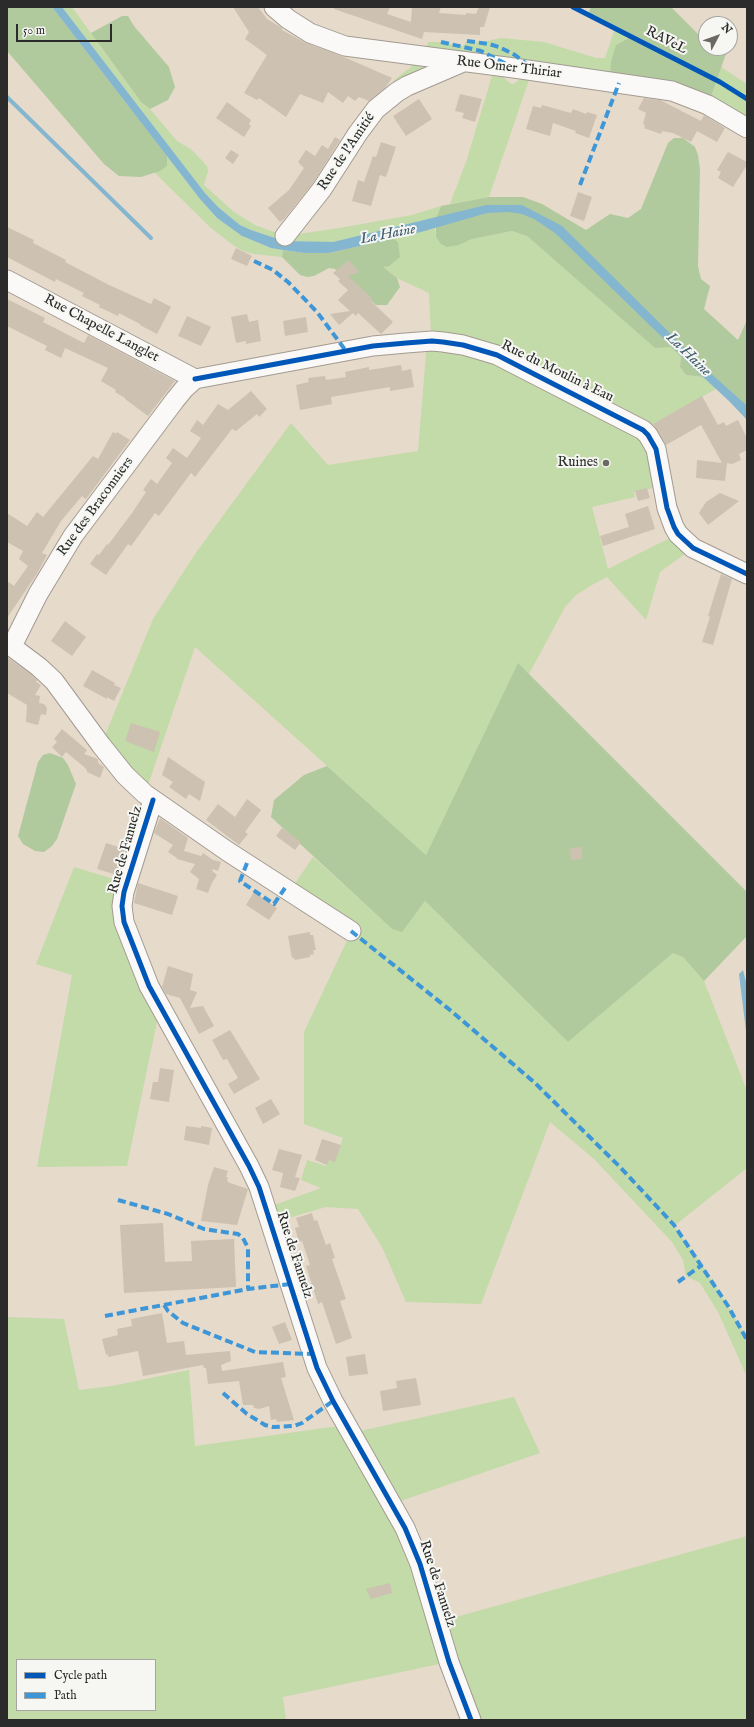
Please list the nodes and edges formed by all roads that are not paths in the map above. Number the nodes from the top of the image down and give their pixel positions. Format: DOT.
graph roads {
  1 [pos="274,7"];
  2 [pos="464,62"];
  3 [pos="747,128"];
  4 [pos="285,236"];
  5 [pos="7,280"];
  6 [pos="196,379"];
  7 [pos="747,574"];
  8 [pos="9,645"];
  9 [pos="153,800"];
  10 [pos="351,931"];
  11 [pos="471,1720"];
  1 -- 2 [label="street, Rue Omer Thiriar"];
  2 -- 3 [label="street, Rue Omer Thiriar"];
  2 -- 4 [label="street, Rue de l'Amitié"];
  5 -- 6 [label="street, Rue Chapelle Langlet"];
  6 -- 7 [label="street, Rue du Moulin à Eau"];
  6 -- 8 [label="street, Rue des Braconniers"];
  8 -- 9 [label="street"];
  9 -- 10 [label="street"];
  9 -- 11 [label="street, Rue de Fanuelz"];
}
